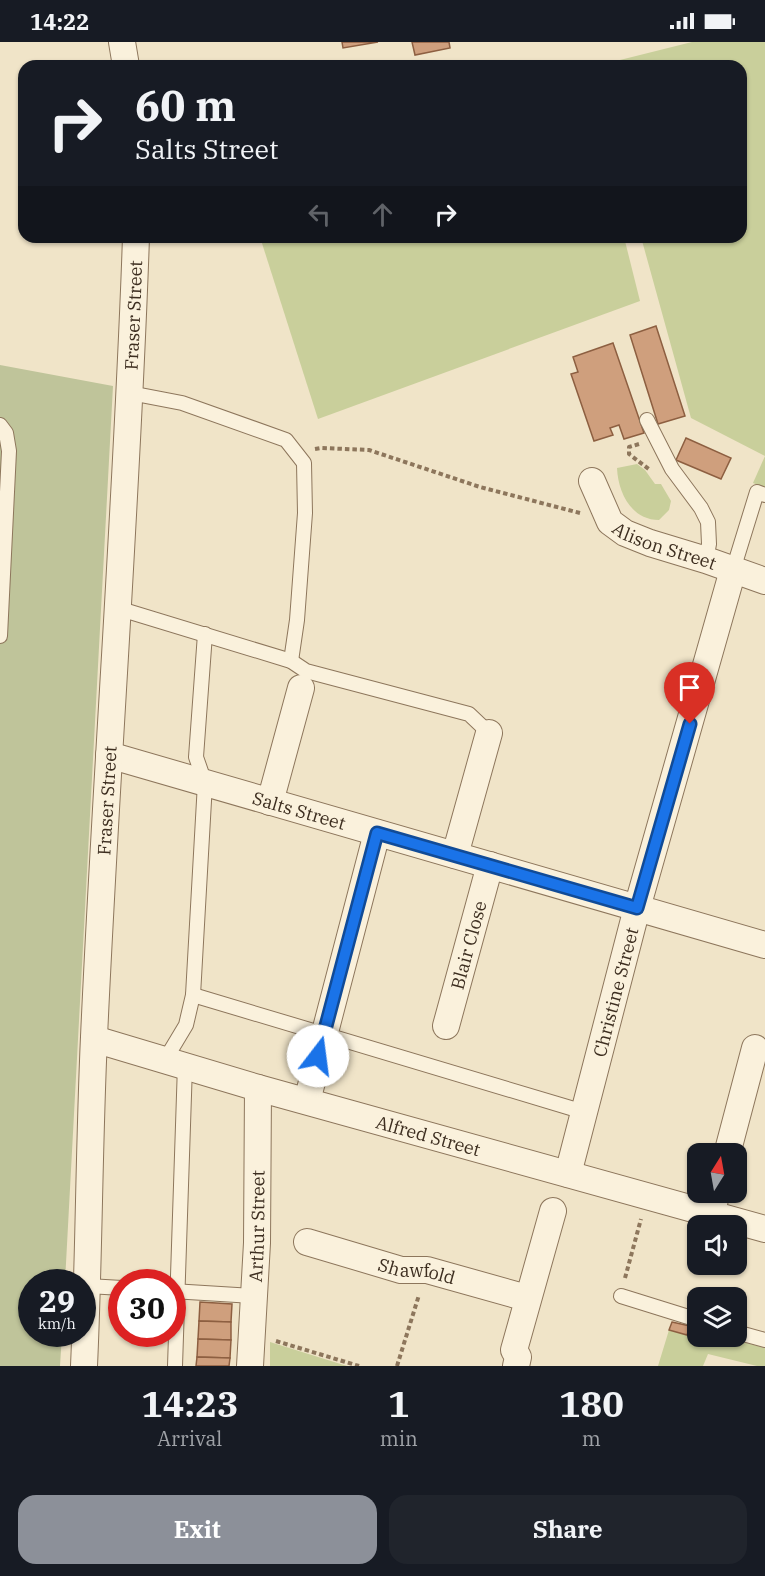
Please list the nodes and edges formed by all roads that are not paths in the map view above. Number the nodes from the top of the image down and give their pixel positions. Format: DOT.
graph roads {
  1 [pos="122,42"];
  2 [pos="125,60"];
  3 [pos="136,243"];
  4 [pos="130,393"];
  5 [pos="647,420"];
  6 [pos="0,424"];
  7 [pos="592,481"];
  8 [pos="765,495"];
  9 [pos="706,560"];
  10 [pos="733,570"];
  11 [pos="765,581"];
  12 [pos="117,608"];
  13 [pos="205,634"];
  14 [pos="0,636"];
  15 [pos="291,661"];
  16 [pos="300,688"];
  17 [pos="489,733"];
  18 [pos="109,755"];
  19 [pos="205,783"];
  20 [pos="270,802"];
  21 [pos="377,833"];
  22 [pos="455,855"];
  23 [pos="490,865"];
  24 [pos="637,908"];
  25 [pos="765,945"];
  26 [pos="193,995"];
  27 [pos="446,1026"];
  28 [pos="324,1034"];
  29 [pos="94,1039"];
  30 [pos="755,1048"];
  31 [pos="175,1063"];
  32 [pos="258,1088"];
  33 [pos="307,1101"];
  34 [pos="584,1112"];
  35 [pos="730,1143"];
  36 [pos="568,1174"];
  37 [pos="687,1198"];
  38 [pos="714,1203"];
  39 [pos="553,1211"];
  40 [pos="765,1229"];
  41 [pos="307,1242"];
  42 [pos="88,1269"];
  43 [pos="176,1269"];
  44 [pos="186,1292"];
  45 [pos="253,1296"];
  46 [pos="621,1296"];
  47 [pos="527,1298"];
  48 [pos="687,1317"];
  49 [pos="747,1335"];
  50 [pos="765,1340"];
  51 [pos="85,1347"];
  52 [pos="176,1347"];
  53 [pos="84,1366"];
  54 [pos="176,1366"];
  55 [pos="250,1366"];
  56 [pos="516,1366"];
  1 -- 2 [label="street"];
  3 -- 4 [label="street, Fraser Street"];
  4 -- 12 [label="street, Fraser Street"];
  4 -- 15 [label="lane"];
  5 -- 9 [label="lane"];
  6 -- 14 [label="lane"];
  7 -- 9 [label="street, Alison Street"];
  8 -- 10 [label="lane"];
  9 -- 10 [label="street, Alison Street"];
  10 -- 11 [label="street, Alison Street"];
  10 -- 24 [label="street, Christine Street"];
  12 -- 13 [label="lane"];
  12 -- 18 [label="street, Fraser Street"];
  13 -- 15 [label="lane"];
  13 -- 19 [label="lane"];
  15 -- 17 [label="lane"];
  16 -- 20 [label="street"];
  17 -- 22 [label="street"];
  18 -- 19 [label="street, Salts Street"];
  18 -- 29 [label="street, Fraser Street"];
  19 -- 20 [label="street, Salts Street"];
  19 -- 26 [label="lane"];
  20 -- 21 [label="street, Salts Street"];
  21 -- 22 [label="street, Salts Street"];
  21 -- 28 [label="street"];
  22 -- 23 [label="street, Salts Street"];
  23 -- 24 [label="street, Salts Street"];
  23 -- 27 [label="street, Blair Close"];
  24 -- 25 [label="street, Salts Street"];
  24 -- 34 [label="street, Christine Street"];
  26 -- 28 [label="lane"];
  26 -- 31 [label="lane"];
  28 -- 33 [label="street"];
  28 -- 34 [label="lane"];
  29 -- 31 [label="street, Alfred Street"];
  29 -- 42 [label="street, Fraser Street"];
  30 -- 35 [label="street"];
  31 -- 32 [label="street, Alfred Street"];
  31 -- 43 [label="lane"];
  32 -- 33 [label="street, Alfred Street"];
  32 -- 45 [label="street, Arthur Street"];
  33 -- 36 [label="street, Alfred Street"];
  34 -- 36 [label="street, Christine Street"];
  36 -- 37 [label="street, Alfred Street"];
  38 -- 40 [label="street, Alfred Street"];
  39 -- 47 [label="street"];
  41 -- 47 [label="street, Shawfold"];
  44 -- 45 [label="lane"];
  45 -- 55 [label="street, Arthur Street"];
  46 -- 48 [label="lane"];
  47 -- 56 [label="street"];
  49 -- 50 [label="lane"];
  51 -- 53 [label="street, Fraser Street"];
  52 -- 54 [label="lane"];
}
